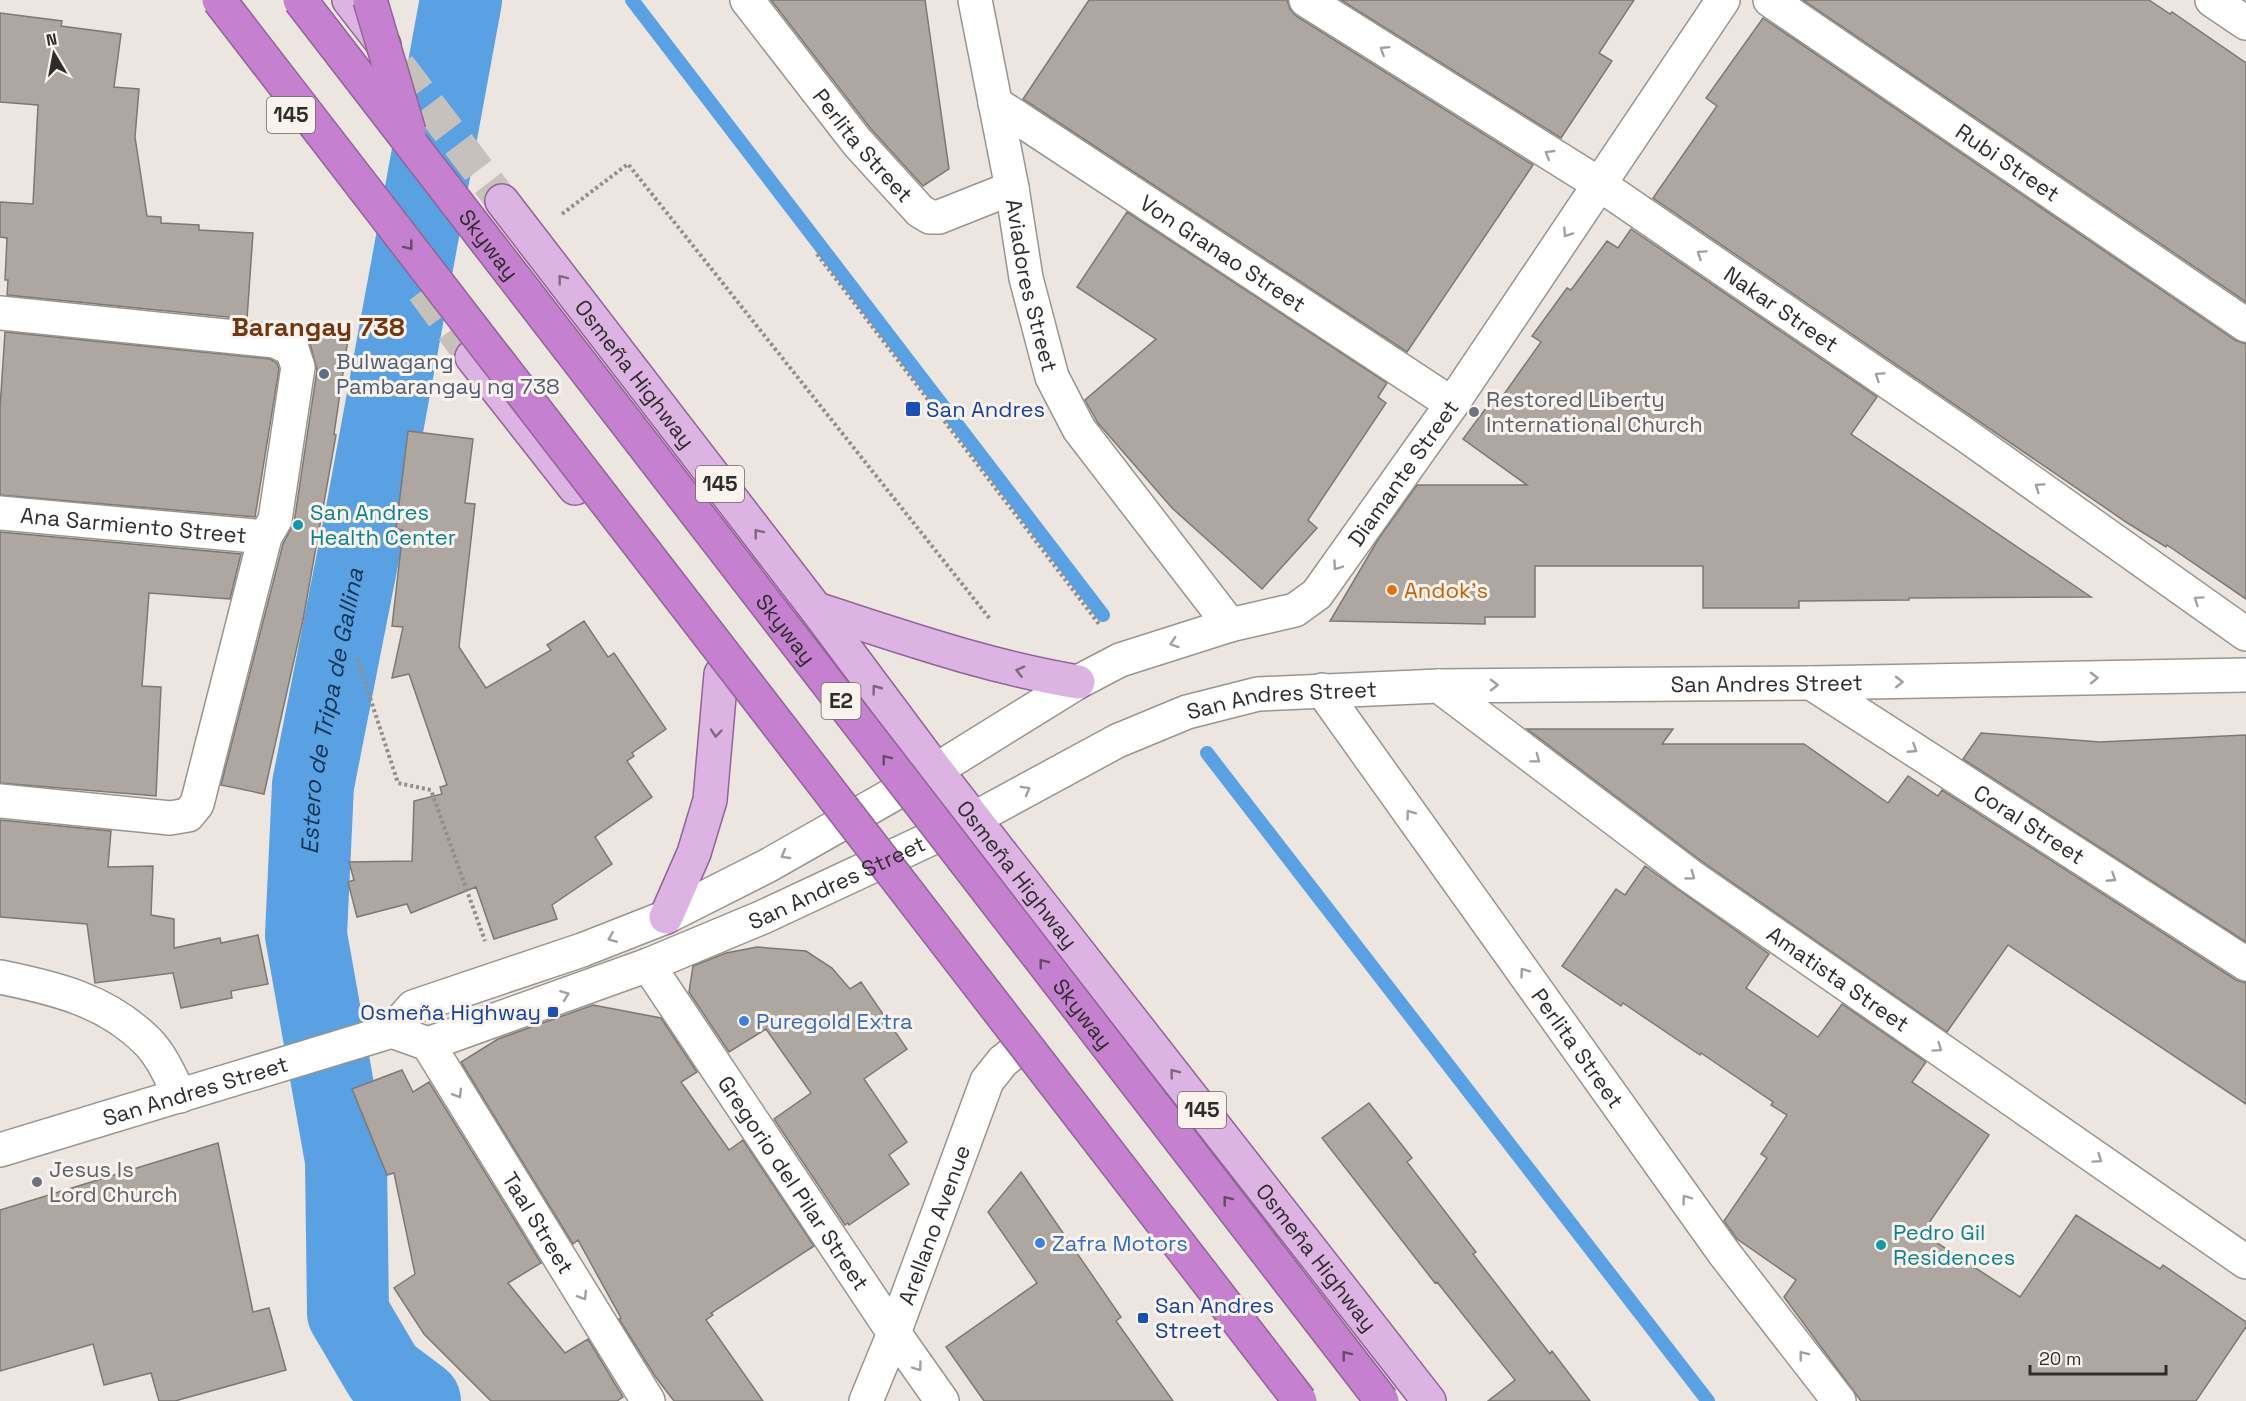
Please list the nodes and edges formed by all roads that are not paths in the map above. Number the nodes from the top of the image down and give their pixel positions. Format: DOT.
graph roads {
  1 [pos="203,0"];
  2 [pos="219,0"];
  3 [pos="300,0"];
  4 [pos="349,0"];
  5 [pos="370,0"];
  6 [pos="747,0"];
  7 [pos="975,0"];
  8 [pos="1306,0"];
  9 [pos="1723,0"];
  10 [pos="1770,0"];
  11 [pos="2212,0"];
  12 [pos="2246,23"];
  13 [pos="399,66"];
  14 [pos="995,103"];
  15 [pos="415,151"];
  16 [pos="1599,184"];
  17 [pos="1012,188"];
  18 [pos="502,201"];
  19 [pos="379,231"];
  20 [pos="0,314"];
  21 [pos="2246,325"];
  22 [pos="472,357"];
  23 [pos="1452,404"];
  24 [pos="0,513"];
  25 [pos="265,537"];
  26 [pos="816,609"];
  27 [pos="1230,625"];
  28 [pos="2246,634"];
  29 [pos="721,674"];
  30 [pos="2246,675"];
  31 [pos="1078,682"];
  32 [pos="1811,683"];
  33 [pos="1439,686"];
  34 [pos="1322,690"];
  35 [pos="936,770"];
  36 [pos="0,801"];
  37 [pos="975,818"];
  38 [pos="836,826"];
  39 [pos="869,867"];
  40 [pos="666,916"];
  41 [pos="2246,964"];
  42 [pos="648,965"];
  43 [pos="0,977"];
  44 [pos="379,1035"];
  45 [pos="428,1044"];
  46 [pos="1012,1054"];
  47 [pos="180,1096"];
  48 [pos="0,1150"];
  49 [pos="2246,1262"];
  50 [pos="894,1334"];
  51 [pos="648,1401"];
  52 [pos="866,1401"];
  53 [pos="942,1401"];
  54 [pos="1280,1401"];
  55 [pos="1300,1401"];
  56 [pos="1382,1401"];
  57 [pos="1429,1401"];
  58 [pos="1839,1401"];
  1 -- 19 [label="main road, 145"];
  2 -- 55 [label="highway, one-way, bridge"];
  3 -- 15 [label="highway, Skyway / E2, bridge"];
  4 -- 13 [label="main road"];
  5 -- 15 [label="highway, bridge"];
  6 -- 17 [label="street, Perlita Street"];
  7 -- 14 [label="street, Aviadores Street"];
  16 -- 8 [label="street, Nakar Street, one-way"];
  9 -- 16 [label="street, Diamante Street"];
  10 -- 21 [label="street, Rubi Street"];
  11 -- 12 [label="street"];
  14 -- 17 [label="street, Aviadores Street"];
  14 -- 23 [label="street, Von Granao Street"];
  56 -- 15 [label="highway, Skyway / E2, one-way, bridge"];
  16 -- 23 [label="street, Diamante Street, one-way"];
  28 -- 16 [label="street, Nakar Street, one-way"];
  17 -- 27 [label="street, Aviadores Street"];
  26 -- 18 [label="main road, Osmeña Highway / 145, one-way"];
  20 -- 25 [label="street"];
  22 -- 29 [label="main road"];
  23 -- 27 [label="street, Diamante Street, one-way"];
  24 -- 25 [label="street, Ana Sarmiento Street"];
  25 -- 36 [label="street"];
  31 -- 26 [label="main road, one-way"];
  35 -- 26 [label="main road, Osmeña Highway / 145, one-way"];
  27 -- 31 [label="street, Diamante Street, one-way"];
  29 -- 38 [label="main road"];
  29 -- 40 [label="main road, one-way"];
  32 -- 30 [label="street, San Andres Street, one-way"];
  31 -- 35 [label="street, Diamante Street"];
  33 -- 32 [label="street, San Andres Street, one-way"];
  32 -- 41 [label="street, Coral Street, one-way"];
  33 -- 34 [label="street, San Andres Street"];
  33 -- 49 [label="street, Amatista Street, one-way"];
  37 -- 34 [label="street, San Andres Street, one-way"];
  58 -- 34 [label="street, Perlita Street, one-way"];
  35 -- 37 [label="main road, Osmeña Highway / 145"];
  35 -- 38 [label="street, San Andres Street"];
  37 -- 39 [label="street, San Andres Street"];
  57 -- 37 [label="main road, Osmeña Highway / 145, one-way"];
  38 -- 39 [label="main road"];
  38 -- 40 [label="street, San Andres Street, one-way"];
  39 -- 42 [label="street, San Andres Street"];
  39 -- 46 [label="main road"];
  40 -- 44 [label="street, San Andres Street, one-way"];
  45 -- 42 [label="street, San Andres Street, one-way"];
  42 -- 50 [label="street, Gregorio del Pilar Street"];
  43 -- 47 [label="street"];
  44 -- 45 [label="street"];
  44 -- 47 [label="street, San Andres Street"];
  45 -- 51 [label="street, Taal Street, one-way"];
  46 -- 50 [label="street, Arellano Avenue"];
  46 -- 54 [label="main road"];
  47 -- 48 [label="street, San Andres Street"];
  50 -- 52 [label="street, Arellano Avenue"];
  50 -- 53 [label="street, Gregorio del Pilar Street, one-way"];
}
